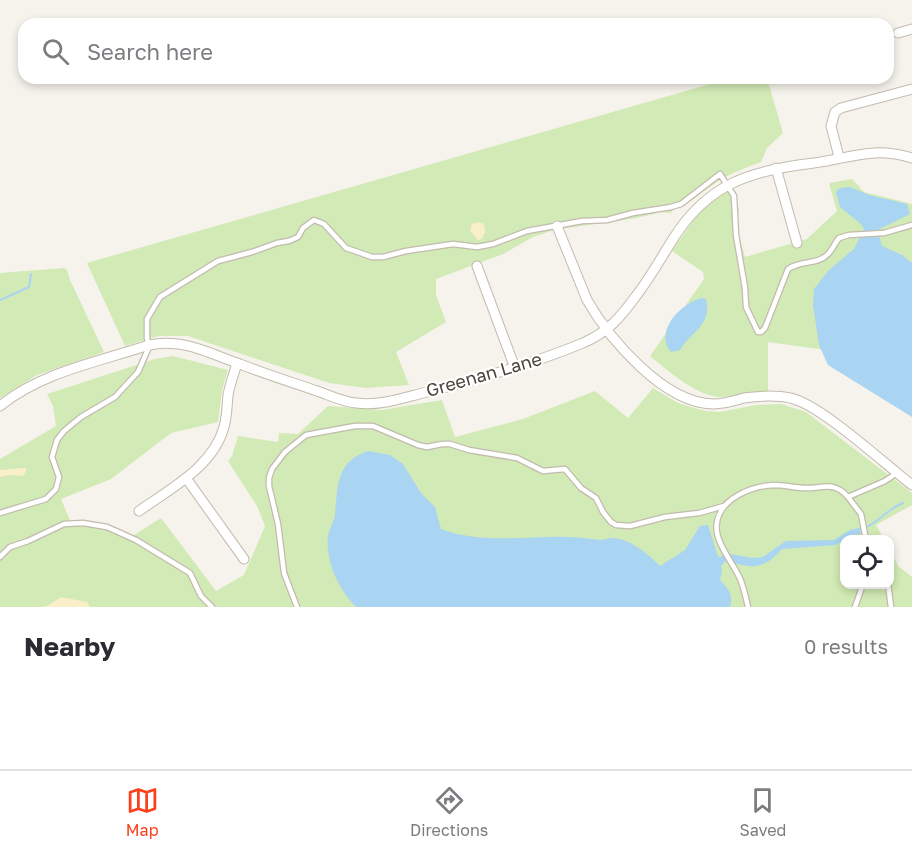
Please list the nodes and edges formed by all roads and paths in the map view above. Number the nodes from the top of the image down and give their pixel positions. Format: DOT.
graph roads {
  1 [pos="912,29"];
  2 [pos="898,33"];
  3 [pos="912,89"];
  4 [pos="839,157"];
  5 [pos="912,158"];
  6 [pos="776,168"];
  7 [pos="727,184"];
  8 [pos="912,225"];
  9 [pos="557,226"];
  10 [pos="797,243"];
  11 [pos="477,266"];
  12 [pos="606,329"];
  13 [pos="148,345"];
  14 [pos="237,363"];
  15 [pos="515,368"];
  16 [pos="0,406"];
  17 [pos="897,473"];
  18 [pos="186,478"];
  19 [pos="912,485"];
  20 [pos="848,497"];
  21 [pos="724,506"];
  22 [pos="139,511"];
  23 [pos="0,513"];
  24 [pos="865,535"];
  25 [pos="0,557"];
  26 [pos="244,559"];
  27 [pos="862,589"];
  28 [pos="889,589"];
  29 [pos="212,607"];
  30 [pos="297,607"];
  31 [pos="748,607"];
  32 [pos="855,607"];
  33 [pos="891,607"];
  1 -- 2 [label="street"];
  3 -- 4 [label="street"];
  4 -- 5 [label="street, Greenan Lane"];
  4 -- 6 [label="street, Greenan Lane"];
  6 -- 7 [label="street, Greenan Lane"];
  6 -- 10 [label="street"];
  7 -- 8 [label="lane"];
  7 -- 9 [label="lane"];
  7 -- 12 [label="street, Greenan Lane"];
  9 -- 12 [label="street"];
  9 -- 13 [label="lane"];
  11 -- 15 [label="street"];
  12 -- 15 [label="street, Greenan Lane"];
  12 -- 17 [label="street"];
  13 -- 14 [label="street, Greenan Lane"];
  13 -- 16 [label="street, Greenan Lane"];
  13 -- 23 [label="lane"];
  14 -- 15 [label="street, Greenan Lane"];
  14 -- 18 [label="street"];
  17 -- 19 [label="street"];
  17 -- 20 [label="lane"];
  18 -- 22 [label="street"];
  18 -- 26 [label="street"];
  20 -- 21 [label="lane"];
  20 -- 24 [label="lane"];
  21 -- 30 [label="lane"];
  21 -- 31 [label="lane"];
  25 -- 29 [label="lane"];
  27 -- 32 [label="lane"];
  28 -- 33 [label="lane"];
}
